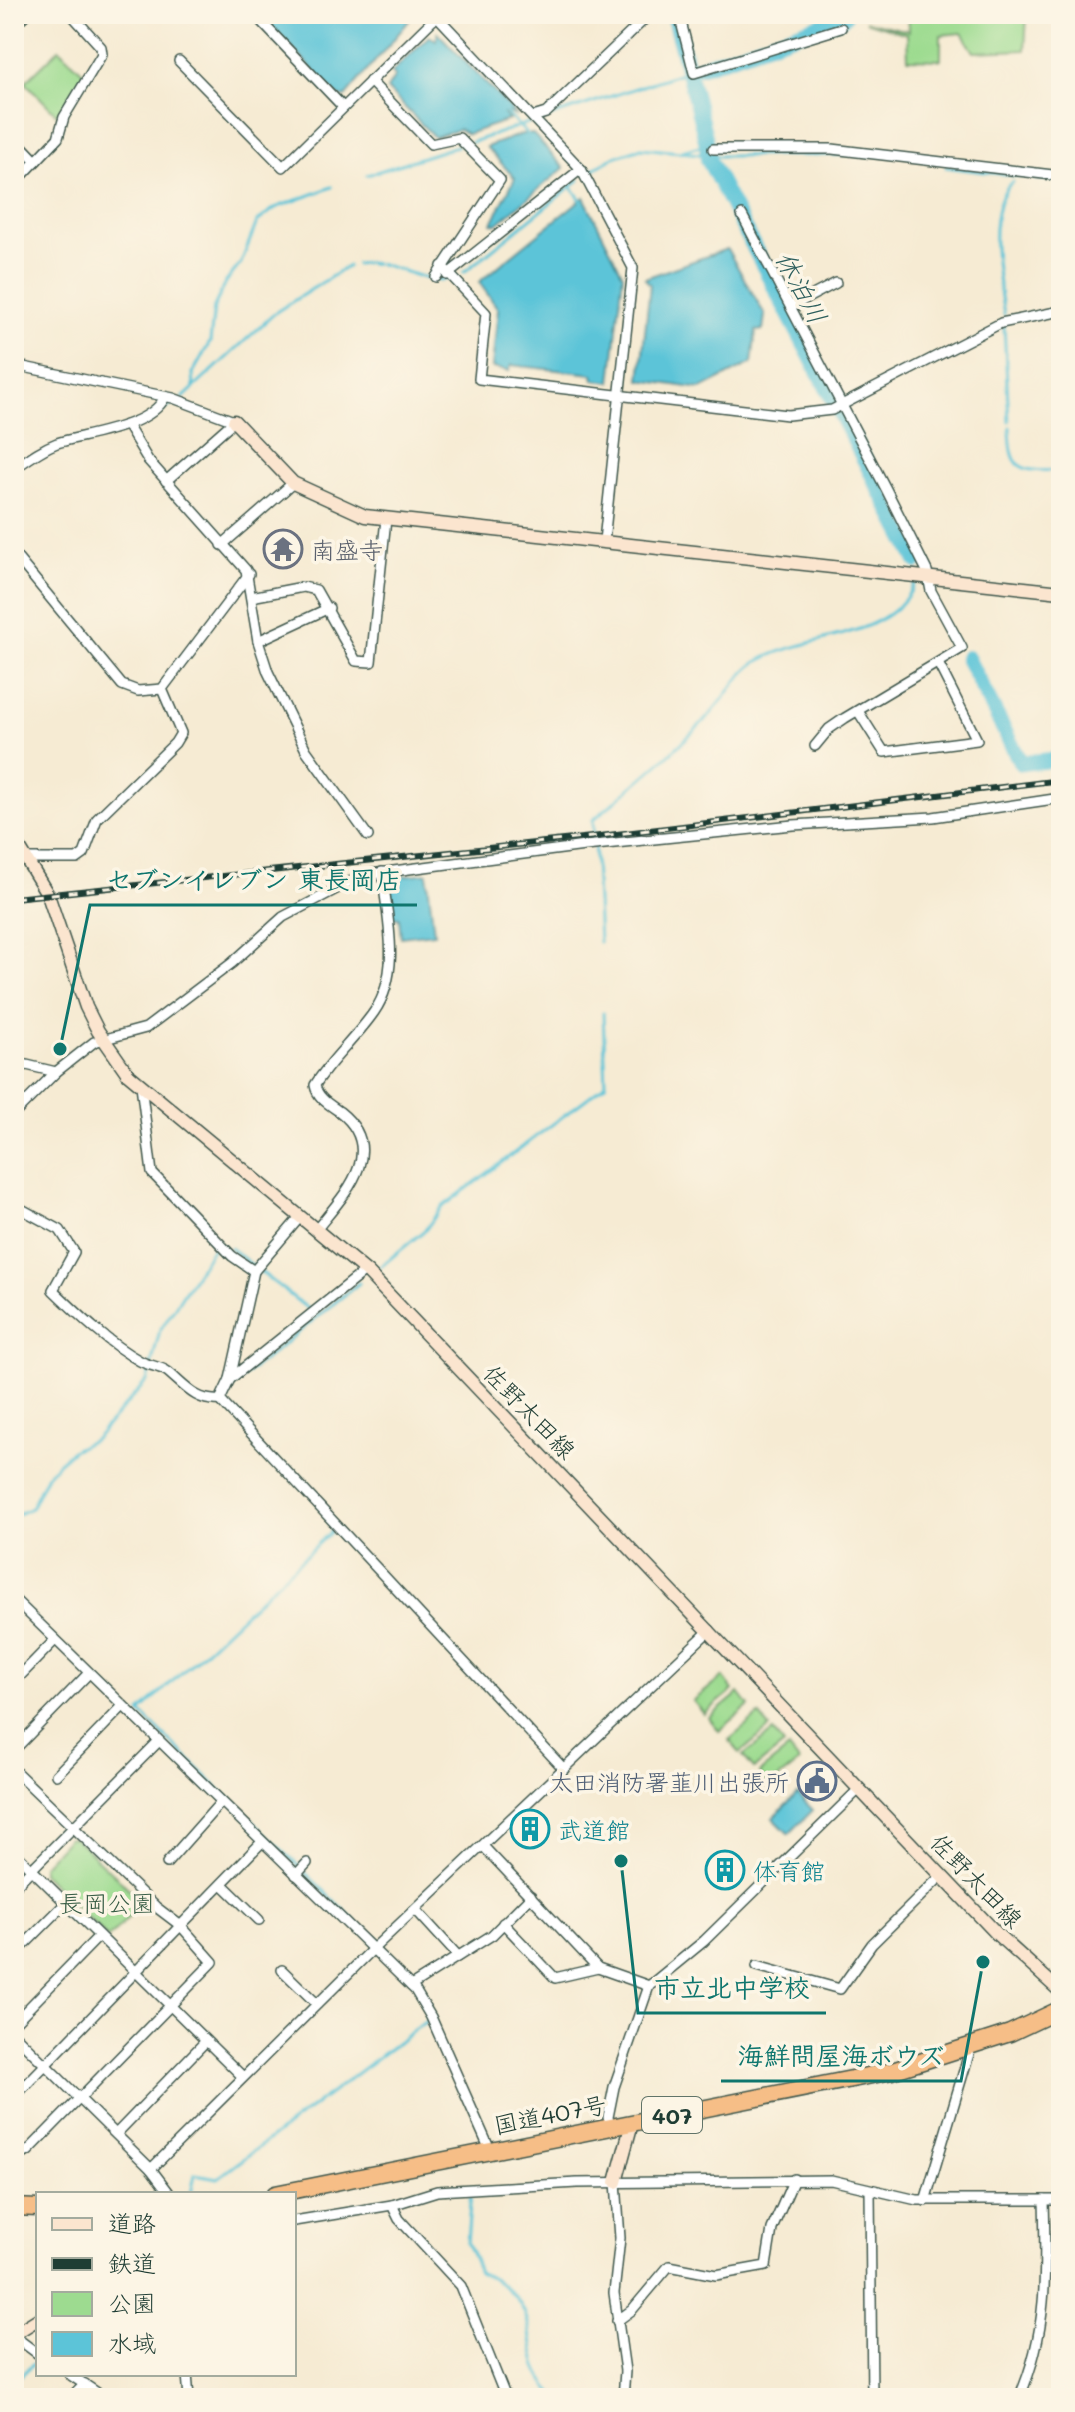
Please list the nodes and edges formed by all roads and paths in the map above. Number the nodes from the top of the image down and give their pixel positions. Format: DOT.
graph roads {
  1 [pos="26,14"];
  2 [pos="71,14"];
  3 [pos="254,14"];
  4 [pos="650,14"];
  5 [pos="679,14"];
  6 [pos="437,15"];
  7 [pos="14,25"];
  8 [pos="841,28"];
  9 [pos="179,61"];
  10 [pos="370,81"];
  11 [pos="343,107"];
  12 [pos="533,117"];
  13 [pos="14,138"];
  14 [pos="713,149"];
  15 [pos="36,161"];
  16 [pos="581,169"];
  17 [pos="1061,176"];
  18 [pos="14,184"];
  19 [pos="742,215"];
  20 [pos="452,273"];
  21 [pos="836,283"];
  22 [pos="792,306"];
  23 [pos="1061,311"];
  24 [pos="14,365"];
  25 [pos="620,394"];
  26 [pos="165,397"];
  27 [pos="838,407"];
  28 [pos="234,421"];
  29 [pos="127,425"];
  30 [pos="14,469"];
  31 [pos="166,481"];
  32 [pos="293,483"];
  33 [pos="386,519"];
  34 [pos="604,541"];
  35 [pos="222,545"];
  36 [pos="14,554"];
  37 [pos="249,574"];
  38 [pos="929,578"];
  39 [pos="1061,592"];
  40 [pos="251,597"];
  41 [pos="329,608"];
  42 [pos="258,641"];
  43 [pos="938,663"];
  44 [pos="162,689"];
  45 [pos="858,711"];
  46 [pos="815,746"];
  47 [pos="1061,798"];
  48 [pos="368,836"];
  49 [pos="14,839"];
  50 [pos="26,859"];
  51 [pos="382,872"];
  52 [pos="103,1038"];
  53 [pos="14,1062"];
  54 [pos="56,1072"];
  55 [pos="141,1085"];
  56 [pos="14,1114"];
  57 [pos="14,1205"];
  58 [pos="300,1217"];
  59 [pos="316,1230"];
  60 [pos="256,1268"];
  61 [pos="365,1271"];
  62 [pos="230,1379"];
  63 [pos="220,1400"];
  64 [pos="14,1599"];
  65 [pos="710,1630"];
  66 [pos="55,1640"];
  67 [pos="88,1674"];
  68 [pos="14,1682"];
  69 [pos="123,1706"];
  70 [pos="159,1741"];
  71 [pos="14,1750"];
  72 [pos="564,1769"];
  73 [pos="14,1770"];
  74 [pos="56,1775"];
  75 [pos="859,1789"];
  76 [pos="221,1802"];
  77 [pos="73,1828"];
  78 [pos="262,1842"];
  79 [pos="483,1846"];
  80 [pos="14,1852"];
  81 [pos="167,1863"];
  82 [pos="307,1863"];
  83 [pos="32,1869"];
  84 [pos="296,1875"];
  85 [pos="942,1875"];
  86 [pos="222,1884"];
  87 [pos="14,1887"];
  88 [pos="531,1896"];
  89 [pos="66,1903"];
  90 [pos="416,1910"];
  91 [pos="259,1920"];
  92 [pos="503,1923"];
  93 [pos="181,1926"];
  94 [pos="99,1936"];
  95 [pos="373,1949"];
  96 [pos="14,1955"];
  97 [pos="458,1956"];
  98 [pos="757,1966"];
  99 [pos="598,1968"];
  100 [pos="282,1970"];
  101 [pos="135,1972"];
  102 [pos="411,1986"];
  103 [pos="649,1986"];
  104 [pos="1061,1992"];
  105 [pos="317,2004"];
  106 [pos="170,2006"];
  107 [pos="1061,2009"];
  108 [pos="14,2023"];
  109 [pos="14,2034"];
  110 [pos="206,2041"];
  111 [pos="971,2047"];
  112 [pos="45,2064"];
  113 [pos="242,2076"];
  114 [pos="14,2097"];
  115 [pos="80,2099"];
  116 [pos="632,2123"];
  117 [pos="610,2127"];
  118 [pos="116,2134"];
  119 [pos="14,2149"];
  120 [pos="490,2150"];
  121 [pos="151,2169"];
  122 [pos="794,2179"];
  123 [pos="616,2182"];
  124 [pos="870,2190"];
  125 [pos="168,2192"];
  126 [pos="285,2192"];
  127 [pos="1044,2200"];
  128 [pos="1061,2200"];
  129 [pos="925,2201"];
  130 [pos="392,2205"];
  131 [pos="14,2207"];
  132 [pos="36,2208"];
  133 [pos="296,2221"];
  134 [pos="36,2320"];
  135 [pos="617,2321"];
  136 [pos="14,2335"];
  137 [pos="36,2352"];
  138 [pos="72,2376"];
  139 [pos="187,2376"];
  140 [pos="85,2384"];
  141 [pos="71,2398"];
  142 [pos="105,2398"];
  143 [pos="189,2398"];
  144 [pos="506,2398"];
  145 [pos="623,2398"];
  146 [pos="872,2398"];
  147 [pos="1019,2398"];
  1 -- 7 [label="street"];
  2 -- 15 [label="street"];
  3 -- 11 [label="street"];
  4 -- 12 [label="street"];
  5 -- 8 [label="street"];
  6 -- 10 [label="street"];
  6 -- 12 [label="street"];
  9 -- 11 [label="street"];
  10 -- 11 [label="street"];
  10 -- 20 [label="street"];
  12 -- 16 [label="street"];
  13 -- 15 [label="street"];
  14 -- 17 [label="street"];
  15 -- 18 [label="street"];
  16 -- 20 [label="street"];
  16 -- 25 [label="street"];
  19 -- 22 [label="street"];
  20 -- 25 [label="street"];
  21 -- 22 [label="street"];
  22 -- 27 [label="street"];
  23 -- 27 [label="street"];
  24 -- 26 [label="street"];
  25 -- 27 [label="street"];
  25 -- 34 [label="street"];
  26 -- 28 [label="street"];
  26 -- 29 [label="street"];
  27 -- 38 [label="street"];
  28 -- 31 [label="street"];
  28 -- 32 [label="main road"];
  29 -- 30 [label="street"];
  29 -- 31 [label="street"];
  31 -- 35 [label="street"];
  32 -- 33 [label="main road"];
  32 -- 35 [label="street"];
  33 -- 34 [label="main road"];
  33 -- 41 [label="street"];
  34 -- 38 [label="main road"];
  35 -- 37 [label="street"];
  36 -- 44 [label="street"];
  37 -- 40 [label="street"];
  37 -- 44 [label="street"];
  38 -- 39 [label="main road"];
  38 -- 43 [label="street"];
  40 -- 41 [label="street"];
  40 -- 42 [label="street"];
  41 -- 42 [label="street"];
  42 -- 48 [label="street"];
  43 -- 45 [label="street"];
  43 -- 45 [label="street"];
  44 -- 50 [label="street"];
  45 -- 46 [label="street"];
  47 -- 51 [label="street"];
  49 -- 50 [label="main road, 佐野太田線"];
  50 -- 52 [label="main road, 佐野太田線"];
  51 -- 52 [label="street"];
  51 -- 59 [label="street"];
  52 -- 54 [label="street"];
  52 -- 55 [label="main road, 佐野太田線"];
  53 -- 54 [label="street"];
  54 -- 56 [label="street"];
  55 -- 58 [label="main road, 佐野太田線"];
  55 -- 60 [label="street"];
  57 -- 63 [label="street"];
  58 -- 59 [label="main road, 佐野太田線"];
  58 -- 60 [label="street"];
  59 -- 61 [label="main road, 佐野太田線"];
  60 -- 62 [label="street"];
  61 -- 62 [label="street"];
  61 -- 65 [label="main road, 佐野太田線"];
  62 -- 63 [label="street"];
  63 -- 72 [label="street"];
  64 -- 66 [label="street"];
  65 -- 72 [label="street"];
  65 -- 75 [label="main road, 佐野太田線"];
  66 -- 67 [label="street"];
  66 -- 68 [label="street"];
  67 -- 69 [label="street"];
  67 -- 71 [label="street"];
  69 -- 70 [label="street"];
  69 -- 74 [label="street"];
  70 -- 76 [label="street"];
  70 -- 77 [label="street"];
  72 -- 79 [label="street"];
  73 -- 77 [label="street"];
  75 -- 85 [label="main road, 佐野太田線"];
  75 -- 103 [label="street"];
  76 -- 78 [label="street"];
  76 -- 81 [label="street"];
  77 -- 83 [label="street"];
  77 -- 93 [label="street"];
  78 -- 84 [label="street"];
  78 -- 86 [label="street"];
  79 -- 88 [label="street"];
  79 -- 90 [label="street"];
  80 -- 83 [label="street"];
  82 -- 84 [label="street"];
  83 -- 87 [label="street"];
  83 -- 89 [label="street"];
  84 -- 95 [label="street"];
  85 -- 98 [label="street"];
  85 -- 104 [label="main road, 佐野太田線"];
  86 -- 91 [label="street"];
  86 -- 93 [label="street"];
  88 -- 92 [label="street"];
  88 -- 99 [label="street"];
  89 -- 94 [label="street"];
  89 -- 96 [label="street"];
  90 -- 95 [label="street"];
  90 -- 97 [label="street"];
  92 -- 97 [label="street"];
  92 -- 99 [label="street"];
  93 -- 101 [label="street"];
  93 -- 106 [label="street"];
  94 -- 101 [label="street"];
  94 -- 108 [label="street"];
  95 -- 102 [label="street"];
  95 -- 105 [label="street"];
  97 -- 102 [label="street"];
  99 -- 103 [label="street"];
  100 -- 105 [label="street"];
  101 -- 106 [label="street"];
  101 -- 112 [label="street"];
  102 -- 120 [label="street"];
  103 -- 117 [label="street"];
  105 -- 113 [label="street"];
  106 -- 110 [label="street"];
  106 -- 115 [label="street"];
  107 -- 111 [label="highway, 国道407号 / 407"];
  109 -- 112 [label="street"];
  110 -- 113 [label="street"];
  110 -- 118 [label="street"];
  111 -- 116 [label="highway, 国道407号 / 407"];
  111 -- 129 [label="street"];
  112 -- 114 [label="street"];
  112 -- 115 [label="street"];
  113 -- 121 [label="street"];
  115 -- 118 [label="street"];
  115 -- 119 [label="street"];
  116 -- 117 [label="highway, 国道407号 / 407"];
  116 -- 123 [label="main road"];
  117 -- 120 [label="highway, 国道407号 / 407"];
  118 -- 121 [label="street"];
  120 -- 126 [label="highway, 国道407号 / 407"];
  121 -- 125 [label="street"];
  122 -- 123 [label="street"];
  122 -- 124 [label="street"];
  122 -- 135 [label="street"];
  123 -- 130 [label="street"];
  123 -- 135 [label="street"];
  124 -- 129 [label="street"];
  124 -- 146 [label="street"];
  127 -- 128 [label="street"];
  127 -- 129 [label="street"];
  127 -- 147 [label="street"];
  130 -- 133 [label="street"];
  130 -- 144 [label="street"];
  131 -- 132 [label="highway"];
  134 -- 136 [label="main road"];
  135 -- 145 [label="street"];
  136 -- 137 [label="street"];
  138 -- 140 [label="street"];
  139 -- 143 [label="street"];
  140 -- 141 [label="street"];
  140 -- 142 [label="street"];
}
